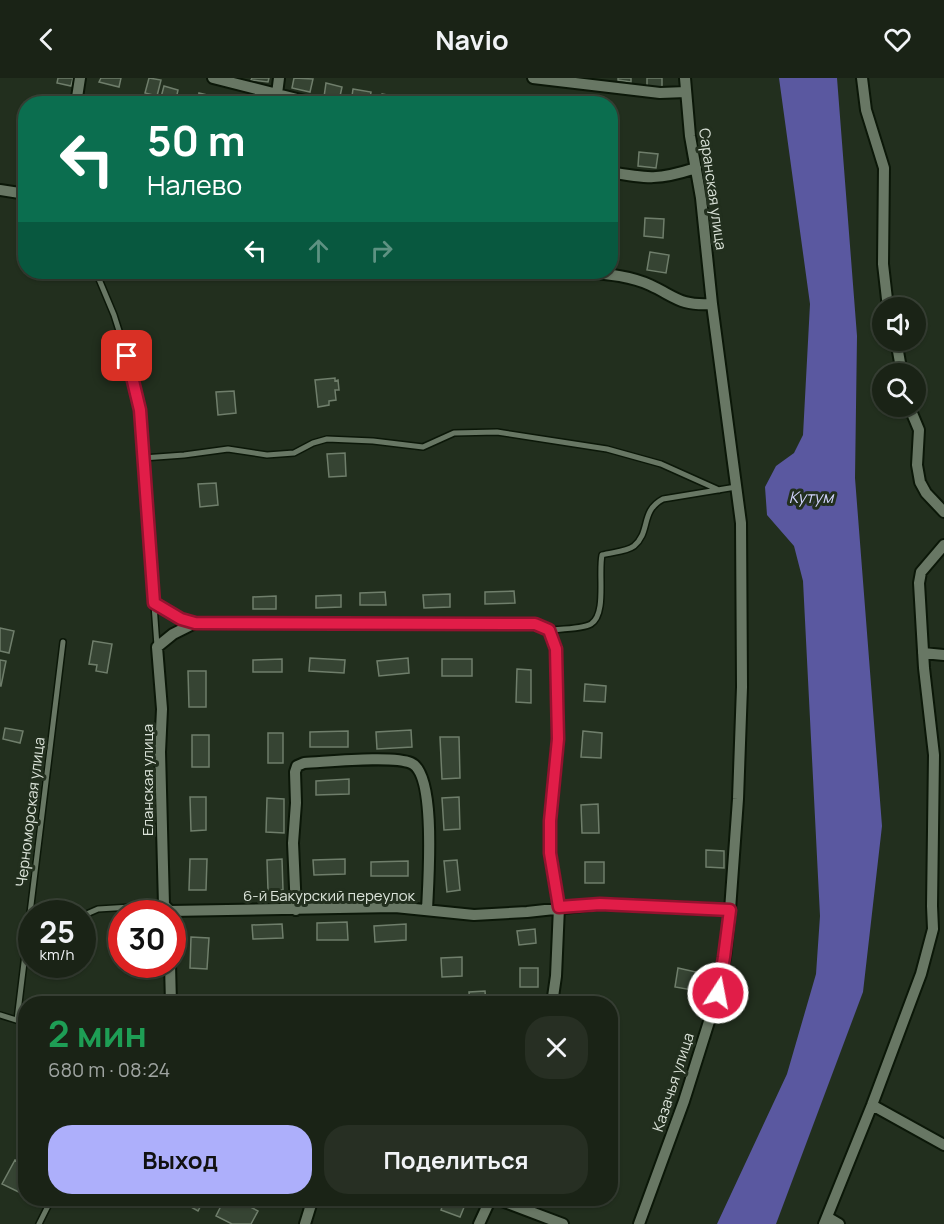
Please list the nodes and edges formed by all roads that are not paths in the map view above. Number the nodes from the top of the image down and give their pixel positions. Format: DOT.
graph roads {
  1 [pos="80,78"];
  2 [pos="213,78"];
  3 [pos="279,78"];
  4 [pos="533,78"];
  5 [pos="685,78"];
  6 [pos="862,78"];
  7 [pos="260,90"];
  8 [pos="686,92"];
  9 [pos="277,94"];
  10 [pos="77,96"];
  11 [pos="259,96"];
  12 [pos="285,96"];
  13 [pos="696,168"];
  14 [pos="618,172"];
  15 [pos="0,190"];
  16 [pos="18,193"];
  17 [pos="618,277"];
  18 [pos="99,279"];
  19 [pos="887,297"];
  20 [pos="712,304"];
  21 [pos="914,417"];
  22 [pos="143,458"];
  23 [pos="736,487"];
  24 [pos="719,490"];
  25 [pos="944,512"];
  26 [pos="944,545"];
  27 [pos="154,603"];
  28 [pos="195,623"];
  29 [pos="549,630"];
  30 [pos="63,642"];
  31 [pos="157,647"];
  32 [pos="923,653"];
  33 [pos="944,655"];
  34 [pos="944,805"];
  35 [pos="933,816"];
  36 [pos="34,900"];
  37 [pos="167,900"];
  38 [pos="932,906"];
  39 [pos="559,907"];
  40 [pos="186,910"];
  41 [pos="296,910"];
  42 [pos="427,910"];
  43 [pos="730,910"];
  44 [pos="944,913"];
  45 [pos="24,978"];
  46 [pos="170,978"];
  47 [pos="21,996"];
  48 [pos="171,996"];
  49 [pos="553,996"];
  50 [pos="18,1014"];
  51 [pos="0,1015"];
  52 [pos="17,1020"];
  53 [pos="872,1105"];
  54 [pos="944,1145"];
  55 [pos="48,1206"];
  56 [pos="311,1206"];
  57 [pos="488,1206"];
  58 [pos="514,1206"];
  59 [pos="825,1221"];
  60 [pos="39,1224"];
  61 [pos="305,1224"];
  62 [pos="479,1224"];
  63 [pos="563,1224"];
  64 [pos="639,1224"];
  65 [pos="839,1224"];
  1 -- 10 [label="street"];
  2 -- 7 [label="street"];
  3 -- 9 [label="street"];
  4 -- 8 [label="street"];
  5 -- 8 [label="street, Саранская улица"];
  6 -- 19 [label="street"];
  7 -- 9 [label="street"];
  7 -- 11 [label="street"];
  8 -- 13 [label="street, Саранская улица"];
  9 -- 12 [label="street"];
  13 -- 14 [label="street"];
  13 -- 20 [label="street, Саранская улица"];
  15 -- 16 [label="street"];
  17 -- 20 [label="street"];
  18 -- 22 [label="lane"];
  20 -- 23 [label="street, Саранская улица"];
  21 -- 25 [label="street"];
  22 -- 24 [label="lane"];
  22 -- 27 [label="lane"];
  23 -- 24 [label="lane"];
  23 -- 43 [label="street, Казачья улица"];
  24 -- 29 [label="lane"];
  26 -- 32 [label="street"];
  27 -- 28 [label="lane"];
  27 -- 31 [label="lane"];
  28 -- 29 [label="street"];
  28 -- 31 [label="street"];
  29 -- 39 [label="street"];
  30 -- 36 [label="lane, Черноморская улица"];
  31 -- 37 [label="street, Еланская улица"];
  32 -- 33 [label="street"];
  32 -- 35 [label="street"];
  34 -- 35 [label="street"];
  35 -- 38 [label="street"];
  38 -- 44 [label="street"];
  38 -- 53 [label="street"];
  39 -- 42 [label="street, 6-й Бакурский переулок"];
  39 -- 43 [label="street, 6-й Бакурский переулок"];
  39 -- 49 [label="street"];
  40 -- 41 [label="street, 6-й Бакурский переулок"];
  41 -- 42 [label="street, 6-й Бакурский переулок"];
  41 -- 42 [label="street"];
  43 -- 64 [label="street, Казачья улица"];
  45 -- 47 [label="lane, Черноморская улица"];
  46 -- 48 [label="street"];
  50 -- 52 [label="lane, Черноморская улица"];
  51 -- 52 [label="lane"];
  53 -- 54 [label="street"];
  53 -- 59 [label="street"];
  55 -- 60 [label="lane"];
  56 -- 61 [label="street"];
  57 -- 62 [label="street"];
  58 -- 63 [label="street"];
  59 -- 65 [label="street"];
}
